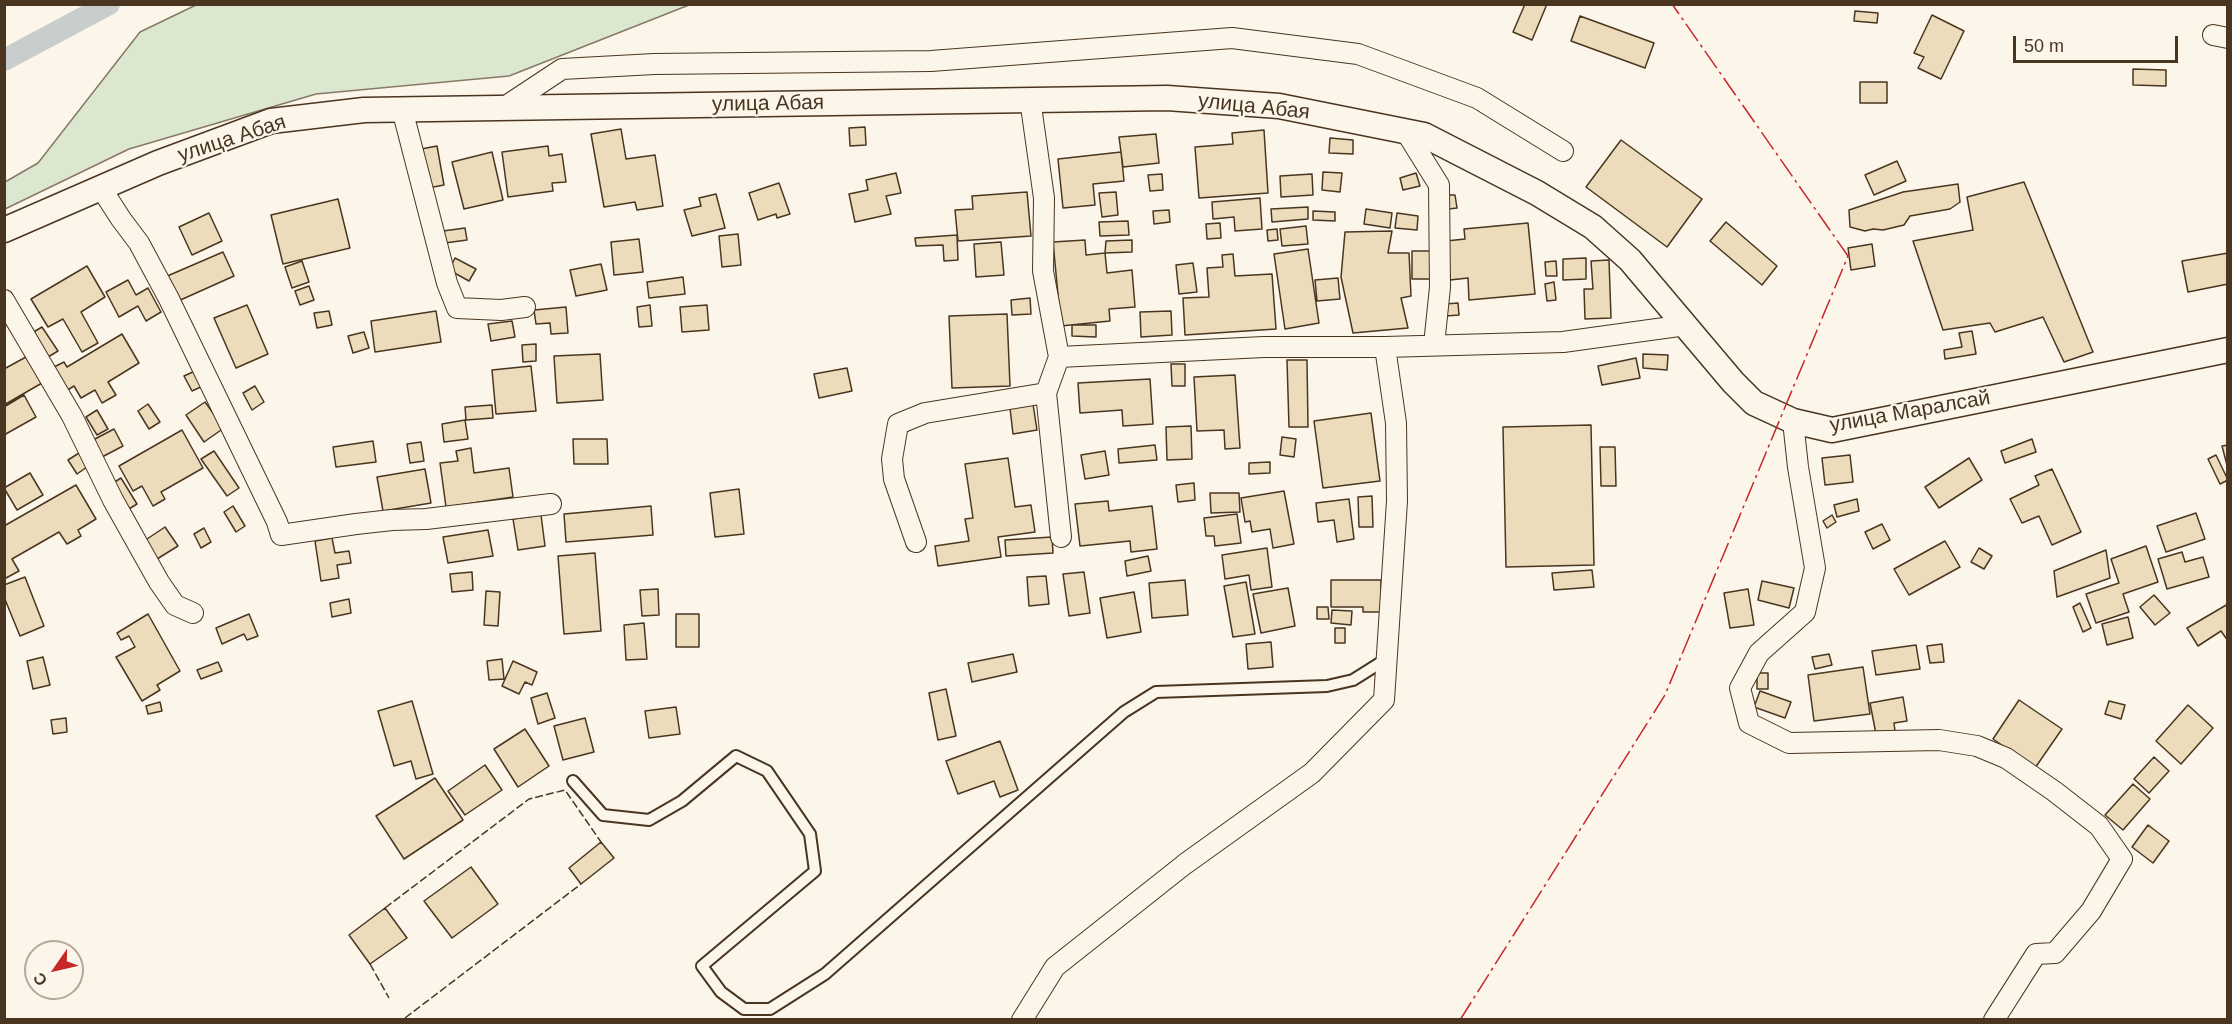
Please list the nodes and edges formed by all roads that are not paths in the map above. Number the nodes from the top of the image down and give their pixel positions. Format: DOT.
graph roads {
  1 [pos="1030,99"];
  2 [pos="503,108"];
  3 [pos="402,109"];
  4 [pos="1406,132"];
  5 [pos="1563,151"];
  6 [pos="101,188"];
  7 [pos="1537,193"];
  8 [pos="4,230"];
  9 [pos="4,300"];
  10 [pos="525,307"];
  11 [pos="1686,325"];
  12 [pos="1434,345"];
  13 [pos="1385,347"];
  14 [pos="2228,350"];
  15 [pos="1059,357"];
  16 [pos="1046,393"];
  17 [pos="1792,421"];
  18 [pos="551,504"];
  19 [pos="1061,537"];
  20 [pos="916,542"];
  21 [pos="193,613"];
  22 [pos="1388,658"];
  23 [pos="573,781"];
  24 [pos="1022,1020"];
  25 [pos="1994,1020"];
  1 -- 2 [label="street, улица Абая"];
  1 -- 4 [label="street, улица Абая"];
  1 -- 15 [label="street"];
  2 -- 3 [label="street, улица Абая"];
  2 -- 5 [label="street"];
  3 -- 6 [label="street, улица Абая"];
  3 -- 10 [label="street"];
  4 -- 7 [label="street, улица Абая"];
  4 -- 12 [label="street"];
  6 -- 8 [label="street, улица Абая"];
  6 -- 18 [label="street"];
  7 -- 11 [label="street, улица Маралсай"];
  9 -- 21 [label="street"];
  11 -- 12 [label="street"];
  11 -- 17 [label="street, улица Маралсай"];
  12 -- 13 [label="street"];
  13 -- 15 [label="street"];
  13 -- 22 [label="street"];
  14 -- 17 [label="street, улица Маралсай"];
  15 -- 16 [label="street"];
  16 -- 19 [label="street"];
  16 -- 20 [label="street"];
  17 -- 25 [label="street"];
  22 -- 23 [label="lane"];
  22 -- 24 [label="street"];
}
